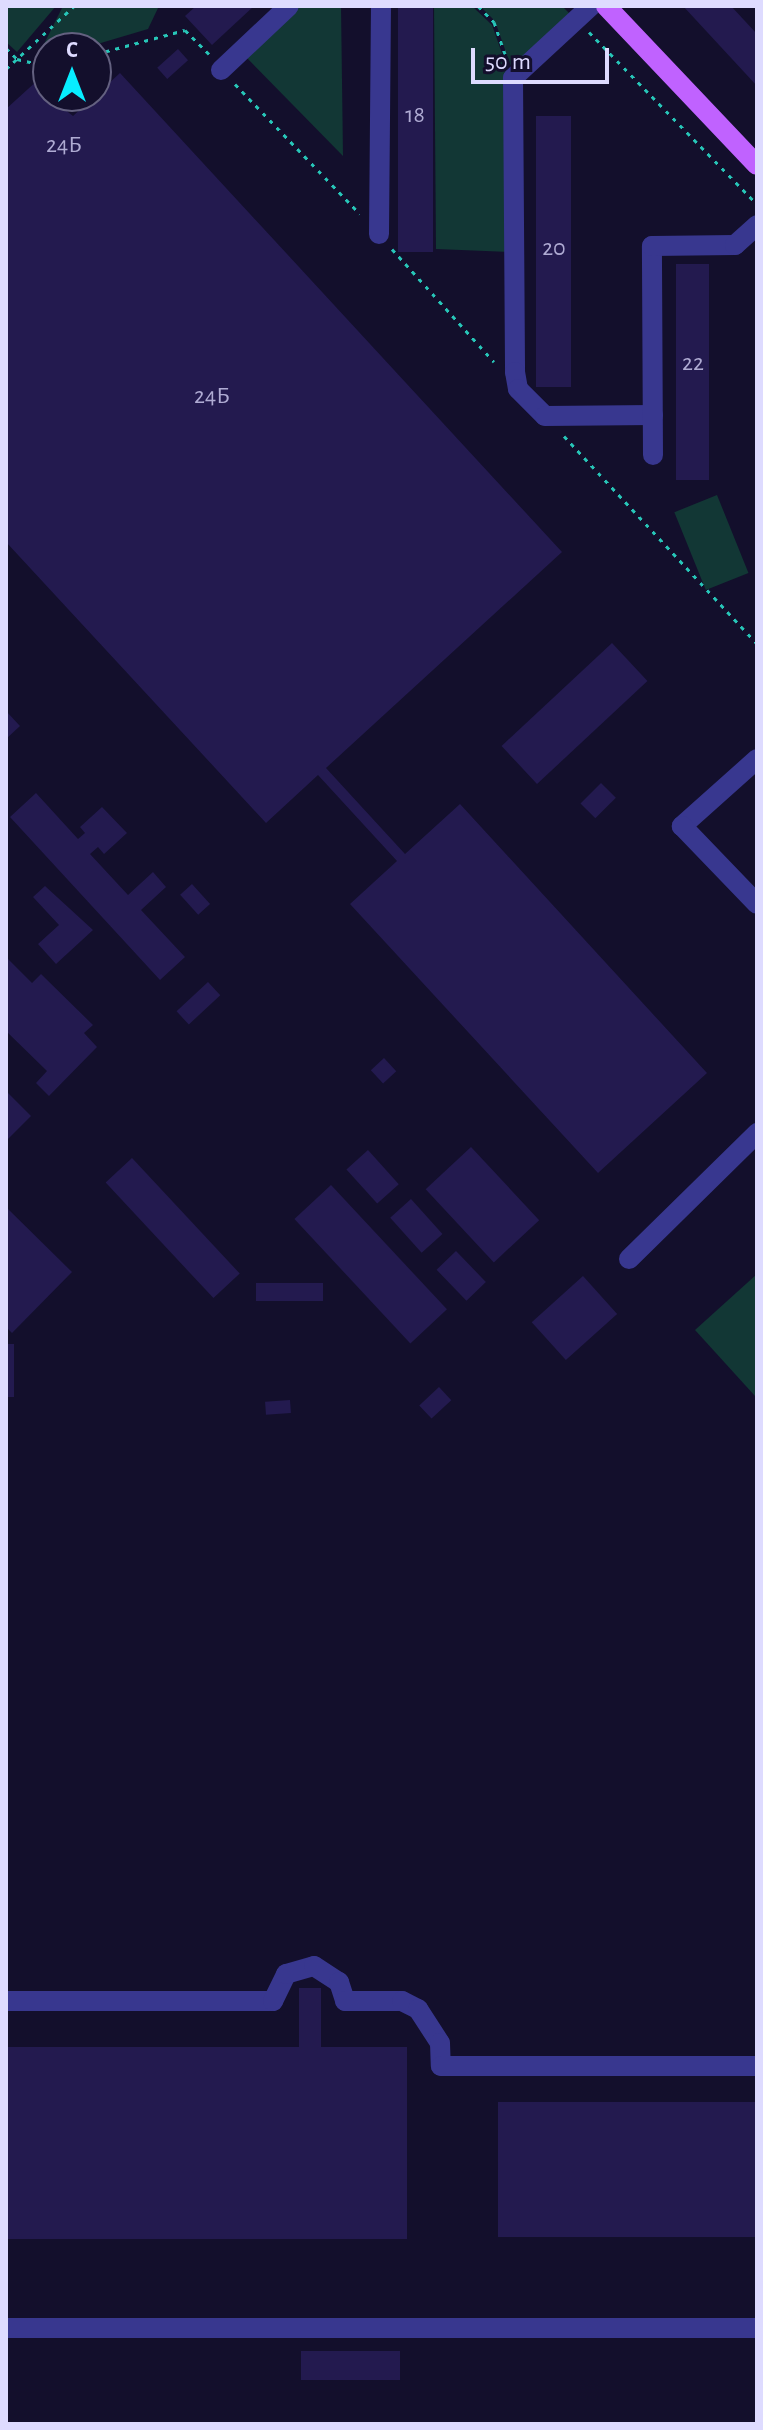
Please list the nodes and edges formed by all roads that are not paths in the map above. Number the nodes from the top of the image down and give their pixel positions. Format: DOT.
graph roads {
  1 [pos="289,6"];
  2 [pos="381,6"];
  3 [pos="606,6"];
  4 [pos="584,12"];
  5 [pos="221,70"];
  6 [pos="757,165"];
  7 [pos="757,225"];
  8 [pos="379,234"];
  9 [pos="653,415"];
  10 [pos="653,455"];
  11 [pos="757,759"];
  12 [pos="757,904"];
  13 [pos="757,1133"];
  14 [pos="629,1259"];
  15 [pos="6,2001"];
  16 [pos="757,2066"];
  17 [pos="6,2328"];
  18 [pos="757,2328"];
  1 -- 5 [label="lane"];
  2 -- 8 [label="lane"];
  3 -- 6 [label="main road"];
  4 -- 9 [label="lane"];
  7 -- 9 [label="lane"];
  9 -- 10 [label="lane"];
  11 -- 12 [label="lane"];
  13 -- 14 [label="lane"];
  15 -- 16 [label="lane"];
  17 -- 18 [label="lane"];
}
